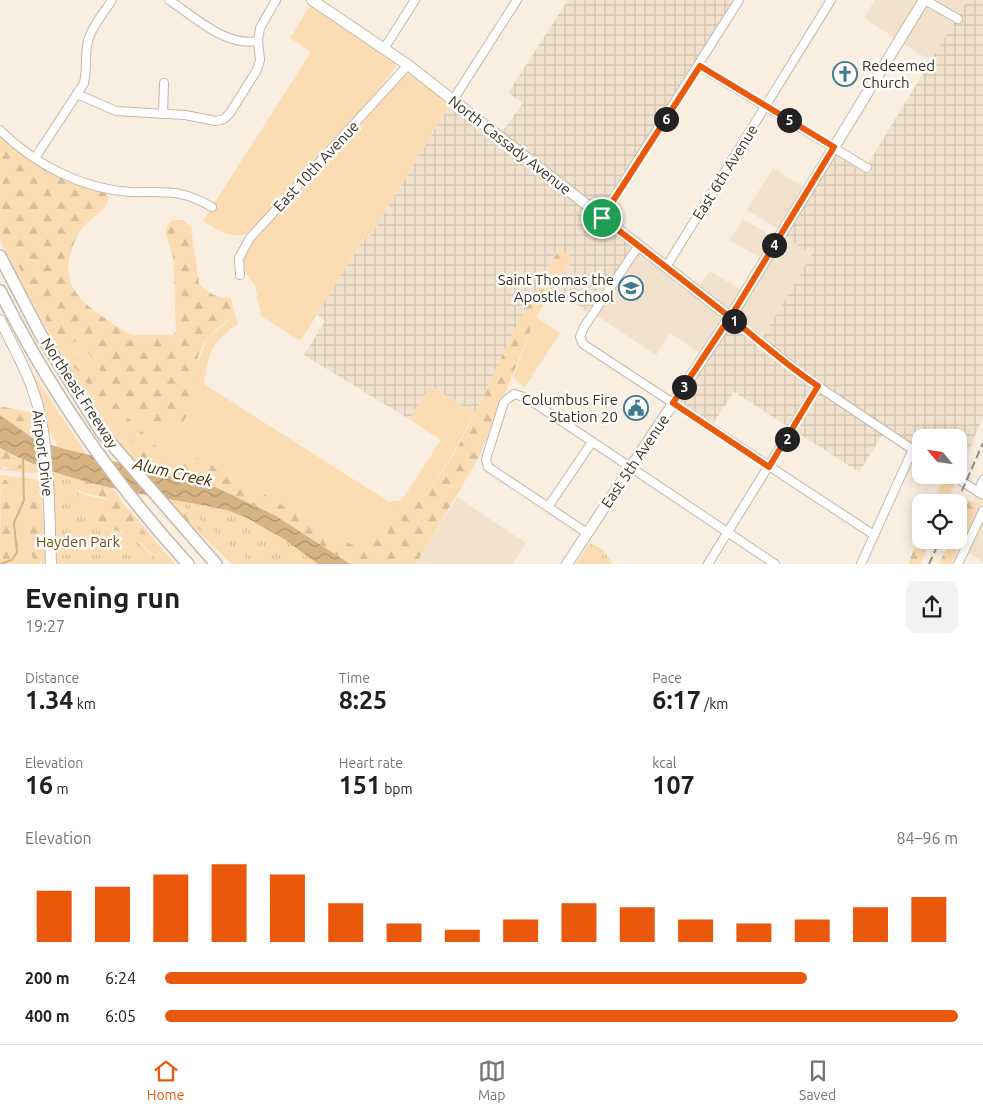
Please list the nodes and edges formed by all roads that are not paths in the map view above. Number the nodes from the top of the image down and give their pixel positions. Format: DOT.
graph roads {
  1 [pos="112,0"];
  2 [pos="169,0"];
  3 [pos="276,0"];
  4 [pos="312,0"];
  5 [pos="415,0"];
  6 [pos="517,0"];
  7 [pos="740,0"];
  8 [pos="831,0"];
  9 [pos="925,0"];
  10 [pos="958,20"];
  11 [pos="258,40"];
  12 [pos="385,47"];
  13 [pos="408,65"];
  14 [pos="700,66"];
  15 [pos="164,83"];
  16 [pos="77,94"];
  17 [pos="453,100"];
  18 [pos="766,106"];
  19 [pos="163,114"];
  20 [pos="0,130"];
  21 [pos="834,147"];
  22 [pos="35,158"];
  23 [pos="867,168"];
  24 [pos="212,207"];
  25 [pos="602,218"];
  26 [pos="639,245"];
  27 [pos="0,256"];
  28 [pos="666,267"];
  29 [pos="240,275"];
  30 [pos="0,291"];
  31 [pos="730,317"];
  32 [pos="0,320"];
  33 [pos="818,386"];
  34 [pos="673,403"];
  35 [pos="592,442"];
  36 [pos="912,449"];
  37 [pos="769,467"];
  38 [pos="630,468"];
  39 [pos="983,480"];
  40 [pos="966,484"];
  41 [pos="981,494"];
  42 [pos="548,507"];
  43 [pos="983,511"];
  44 [pos="170,514"];
  45 [pos="588,533"];
  46 [pos="727,533"];
  47 [pos="874,535"];
  48 [pos="51,564"];
  49 [pos="188,564"];
  50 [pos="216,564"];
  51 [pos="225,564"];
  52 [pos="567,564"];
  53 [pos="708,564"];
  54 [pos="775,564"];
  55 [pos="861,564"];
  56 [pos="958,564"];
  1 -- 16 [label="street"];
  2 -- 11 [label="street"];
  3 -- 11 [label="street"];
  4 -- 12 [label="main road, North Cassady Avenue"];
  5 -- 12 [label="street"];
  6 -- 17 [label="street"];
  7 -- 14 [label="street"];
  8 -- 18 [label="street, East 6th Avenue"];
  9 -- 10 [label="street"];
  9 -- 21 [label="main road, East 5th Avenue"];
  11 -- 19 [label="street"];
  12 -- 13 [label="main road, North Cassady Avenue"];
  13 -- 17 [label="main road, North Cassady Avenue"];
  13 -- 29 [label="street, East 10th Avenue"];
  14 -- 18 [label="street"];
  14 -- 25 [label="street"];
  15 -- 19 [label="street"];
  16 -- 19 [label="street"];
  16 -- 22 [label="street"];
  17 -- 25 [label="main road, North Cassady Avenue"];
  18 -- 21 [label="street"];
  18 -- 28 [label="street, East 6th Avenue"];
  20 -- 22 [label="street"];
  21 -- 23 [label="street"];
  21 -- 31 [label="main road, East 5th Avenue"];
  22 -- 24 [label="street"];
  25 -- 26 [label="main road, North Cassady Avenue"];
  26 -- 28 [label="main road, North Cassady Avenue"];
  26 -- 34 [label="street"];
  27 -- 44 [label="highway, Northeast Freeway"];
  28 -- 31 [label="main road, North Cassady Avenue"];
  30 -- 49 [label="highway, Northeast Freeway"];
  31 -- 33 [label="street, North Cassady Avenue"];
  31 -- 34 [label="main road, East 5th Avenue"];
  32 -- 48 [label="main road, Airport Drive"];
  33 -- 36 [label="street, North Cassady Avenue"];
  33 -- 37 [label="street"];
  34 -- 37 [label="street"];
  34 -- 38 [label="main road, East 5th Avenue"];
  35 -- 38 [label="street"];
  35 -- 42 [label="street"];
  35 -- 42 [label="street"];
  36 -- 47 [label="street"];
  37 -- 46 [label="street"];
  37 -- 47 [label="street"];
  38 -- 45 [label="main road, East 5th Avenue"];
  38 -- 46 [label="street"];
  39 -- 41 [label="street"];
  40 -- 41 [label="street"];
  42 -- 45 [label="street"];
  43 -- 56 [label="street"];
  44 -- 50 [label="highway, Northeast Freeway"];
  44 -- 51 [label="highway"];
  45 -- 52 [label="main road, East 5th Avenue"];
  46 -- 53 [label="street"];
  46 -- 54 [label="street"];
  47 -- 55 [label="street"];
}
